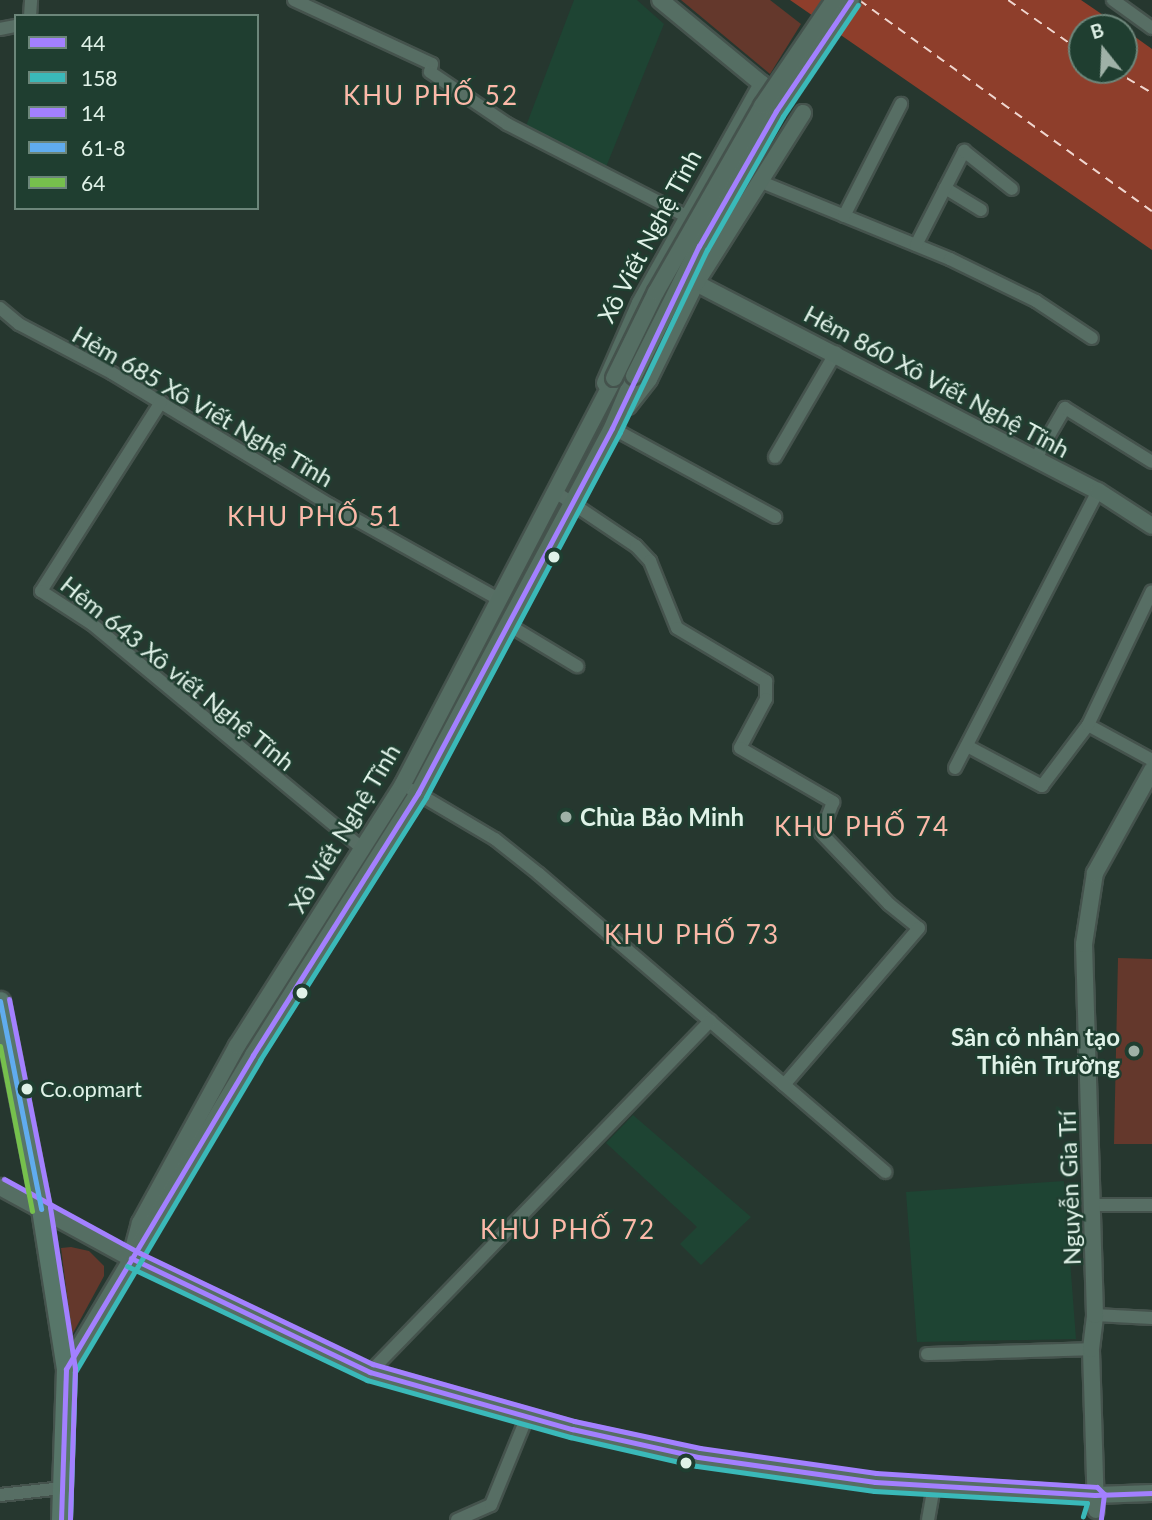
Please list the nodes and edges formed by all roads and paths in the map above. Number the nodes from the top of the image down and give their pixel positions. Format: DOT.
graph roads {
  1 [pos="295,0"];
  2 [pos="660,0"];
  3 [pos="834,0"];
  4 [pos="851,0"];
  5 [pos="1113,0"];
  6 [pos="1152,28"];
  7 [pos="901,104"];
  8 [pos="803,113"];
  9 [pos="759,181"];
  10 [pos="945,188"];
  11 [pos="1012,189"];
  12 [pos="981,210"];
  13 [pos="686,216"];
  14 [pos="844,216"];
  15 [pos="916,245"];
  16 [pos="696,283"];
  17 [pos="0,308"];
  18 [pos="1092,338"];
  19 [pos="836,352"];
  20 [pos="161,402"];
  21 [pos="592,418"];
  22 [pos="612,428"];
  23 [pos="775,457"];
  24 [pos="1036,458"];
  25 [pos="1152,462"];
  26 [pos="554,491"];
  27 [pos="1098,491"];
  28 [pos="573,501"];
  29 [pos="775,517"];
  30 [pos="1152,526"];
  31 [pos="1152,591"];
  32 [pos="498,599"];
  33 [pos="508,624"];
  34 [pos="578,666"];
  35 [pos="1088,725"];
  36 [pos="969,747"];
  37 [pos="1152,760"];
  38 [pos="955,768"];
  39 [pos="1152,770"];
  40 [pos="403,784"];
  41 [pos="418,793"];
  42 [pos="362,848"];
  43 [pos="0,1001"];
  44 [pos="709,1021"];
  45 [pos="237,1046"];
  46 [pos="253,1055"];
  47 [pos="784,1085"];
  48 [pos="885,1172"];
  49 [pos="0,1187"];
  50 [pos="1091,1205"];
  51 [pos="1152,1205"];
  52 [pos="41,1209"];
  53 [pos="131,1258"];
  54 [pos="1096,1315"];
  55 [pos="1152,1318"];
  56 [pos="1091,1349"];
  57 [pos="928,1354"];
  58 [pos="66,1369"];
  59 [pos="370,1372"];
  60 [pos="527,1417"];
  61 [pos="934,1485"];
  62 [pos="62,1488"];
  63 [pos="1152,1493"];
  64 [pos="0,1495"];
  65 [pos="1096,1511"];
  66 [pos="61,1520"];
  67 [pos="457,1520"];
  68 [pos="928,1520"];
  1 -- 13 [label="street"];
  2 -- 13 [label="main road, Xô Viết Nghệ Tĩnh"];
  3 -- 21 [label="main road, Xô Viết Nghệ Tĩnh, bridge"];
  4 -- 22 [label="main road, Xô Viết Nghệ Tĩnh, bridge"];
  5 -- 6 [label="street"];
  7 -- 14 [label="street"];
  8 -- 9 [label="main road, Xô Viết Nghệ Tĩnh"];
  9 -- 14 [label="street"];
  9 -- 16 [label="main road, Xô Viết Nghệ Tĩnh"];
  10 -- 11 [label="street"];
  10 -- 12 [label="street"];
  10 -- 15 [label="street"];
  13 -- 21 [label="main road, Xô Viết Nghệ Tĩnh"];
  14 -- 15 [label="street"];
  15 -- 18 [label="street"];
  16 -- 19 [label="main road, Hẻm 860 Xô Viết Nghệ Tĩnh"];
  16 -- 22 [label="main road, Xô Viết Nghệ Tĩnh"];
  17 -- 20 [label="street, Hẻm 685 Xô Viết Nghệ Tĩnh"];
  19 -- 23 [label="street"];
  19 -- 24 [label="main road, Hẻm 860 Xô Viết Nghệ Tĩnh"];
  20 -- 32 [label="street, Hẻm 685 Xô Viết Nghệ Tĩnh"];
  20 -- 42 [label="street, Hẻm 643 Xô viết Nghệ Tĩnh"];
  21 -- 26 [label="main road, Xô Viết Nghệ Tĩnh"];
  22 -- 28 [label="main road, Xô Viết Nghệ Tĩnh"];
  22 -- 29 [label="street"];
  24 -- 25 [label="street, Hẻm 860 Xô Viết Nghệ Tĩnh"];
  24 -- 27 [label="main road, Hẻm 860 Xô Viết Nghệ Tĩnh"];
  26 -- 28 [label="street"];
  26 -- 32 [label="main road, Xô Viết Nghệ Tĩnh"];
  27 -- 30 [label="main road, Hẻm 860 Xô Viết Nghệ Tĩnh"];
  27 -- 36 [label="street"];
  28 -- 33 [label="main road, Xô Viết Nghệ Tĩnh"];
  28 -- 47 [label="street"];
  31 -- 35 [label="street"];
  32 -- 40 [label="main road, Xô Viết Nghệ Tĩnh"];
  33 -- 34 [label="street"];
  33 -- 41 [label="main road, Xô Viết Nghệ Tĩnh"];
  35 -- 36 [label="street"];
  35 -- 37 [label="street"];
  36 -- 38 [label="street"];
  39 -- 50 [label="main road, Nguyễn Gia Trí"];
  40 -- 41 [label="street"];
  40 -- 42 [label="main road, Xô Viết Nghệ Tĩnh"];
  41 -- 44 [label="street"];
  41 -- 46 [label="main road, Xô Viết Nghệ Tĩnh"];
  42 -- 45 [label="main road, Xô Viết Nghệ Tĩnh"];
  43 -- 52 [label="main road"];
  44 -- 47 [label="street"];
  44 -- 59 [label="street"];
  45 -- 46 [label="main road"];
  45 -- 53 [label="main road, Xô Viết Nghệ Tĩnh"];
  46 -- 53 [label="main road, Xô Viết Nghệ Tĩnh"];
  47 -- 48 [label="street"];
  49 -- 52 [label="main road"];
  50 -- 51 [label="street"];
  50 -- 54 [label="main road, Nguyễn Gia Trí"];
  52 -- 53 [label="main road"];
  52 -- 58 [label="main road"];
  53 -- 58 [label="main road, Xô Viết Nghệ Tĩnh"];
  53 -- 59 [label="main road"];
  54 -- 55 [label="street"];
  54 -- 56 [label="main road, Nguyễn Gia Trí"];
  56 -- 57 [label="street"];
  56 -- 65 [label="main road, Nguyễn Gia Trí"];
  58 -- 62 [label="main road, Xô Viết Nghệ Tĩnh"];
  59 -- 60 [label="main road"];
  60 -- 61 [label="main road"];
  60 -- 67 [label="street"];
  61 -- 65 [label="main road"];
  61 -- 68 [label="street"];
  62 -- 64 [label="street"];
  62 -- 66 [label="main road, Xô Viết Nghệ Tĩnh"];
  63 -- 65 [label="main road"];
}
